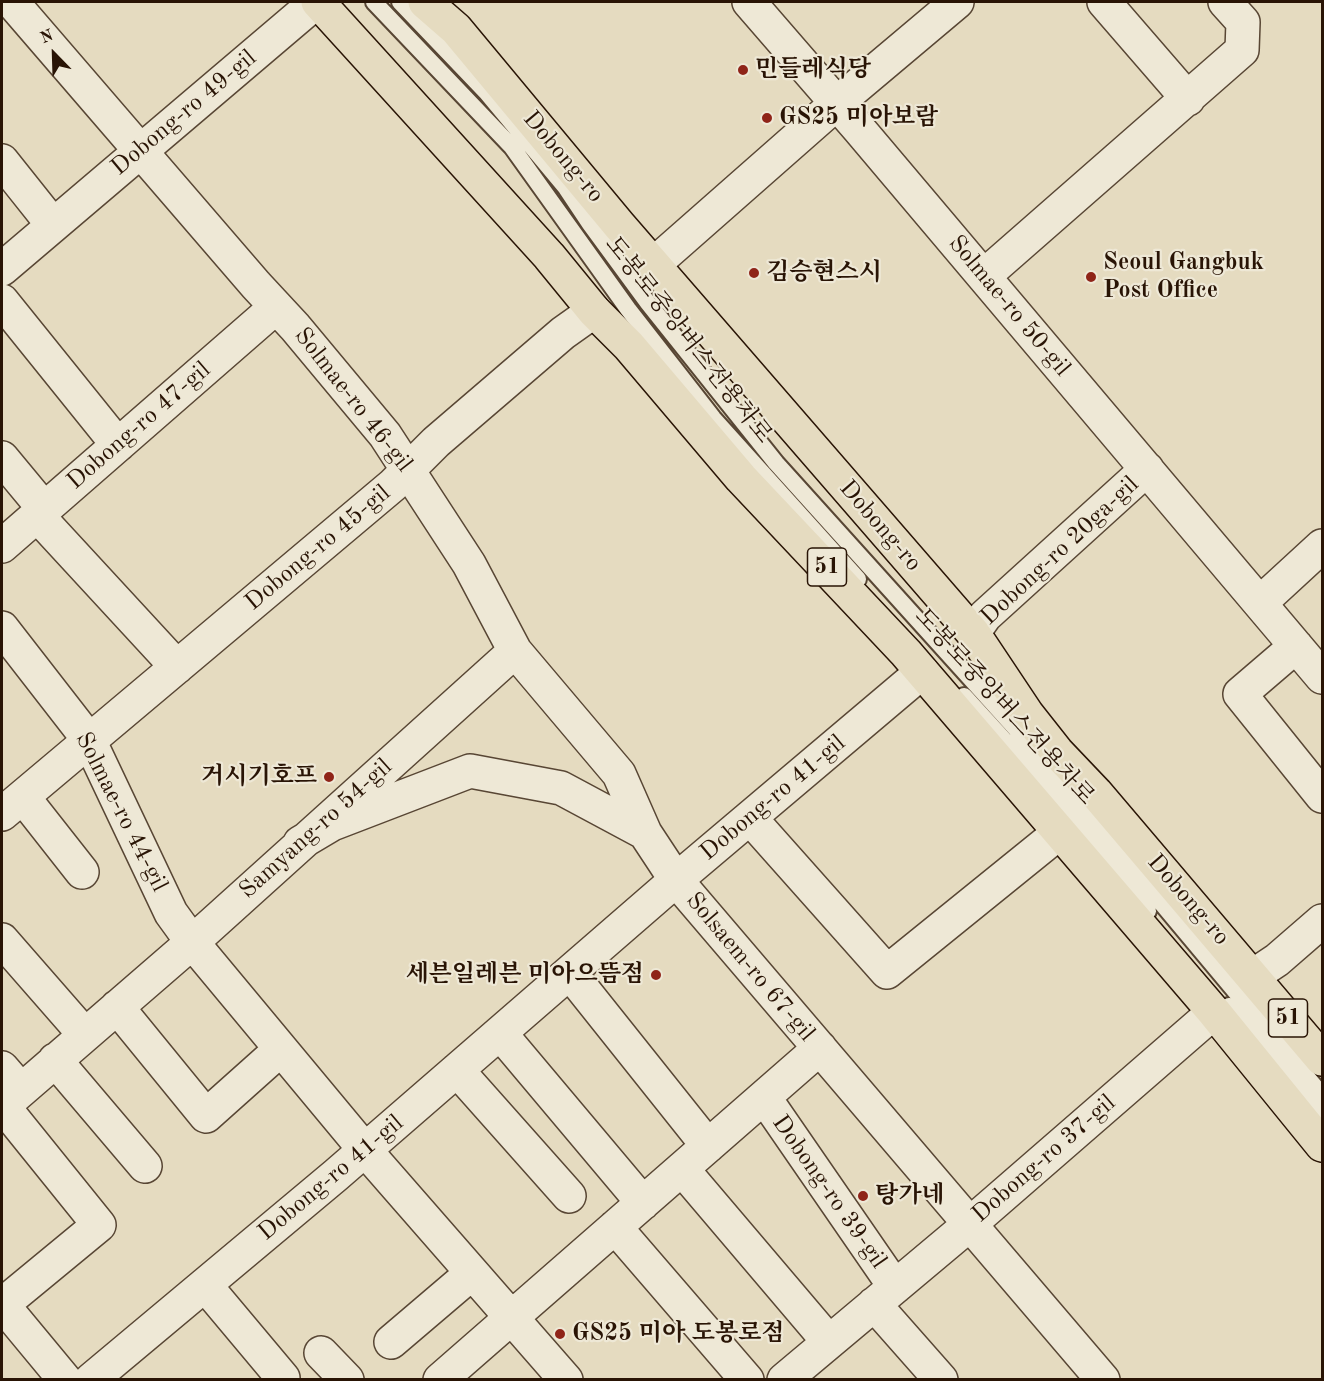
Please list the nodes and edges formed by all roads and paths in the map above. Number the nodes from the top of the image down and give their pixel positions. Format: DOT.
graph roads {
  1 [pos="12,2"];
  2 [pos="317,2"];
  3 [pos="374,2"];
  4 [pos="400,2"];
  5 [pos="425,2"];
  6 [pos="957,2"];
  7 [pos="1104,2"];
  8 [pos="1225,2"];
  9 [pos="759,5"];
  10 [pos="1188,99"];
  11 [pos="837,103"];
  12 [pos="140,152"];
  13 [pos="2,161"];
  14 [pos="53,225"];
  15 [pos="653,265"];
  16 [pos="2,269"];
  17 [pos="984,276"];
  18 [pos="2,302"];
  19 [pos="276,307"];
  20 [pos="594,311"];
  21 [pos="118,445"];
  22 [pos="2,458"];
  23 [pos="408,470"];
  24 [pos="1147,470"];
  25 [pos="41,512"];
  26 [pos="2,546"];
  27 [pos="1323,546"];
  28 [pos="1260,603"];
  29 [pos="2,628"];
  30 [pos="973,633"];
  31 [pos="1296,646"];
  32 [pos="515,651"];
  33 [pos="177,667"];
  34 [pos="922,672"];
  35 [pos="1321,672"];
  36 [pos="89,740"];
  37 [pos="1323,796"];
  38 [pos="12,805"];
  39 [pos="750,818"];
  40 [pos="1060,832"];
  41 [pos="645,833"];
  42 [pos="300,843"];
  43 [pos="82,872"];
  44 [pos="676,880"];
  45 [pos="1323,921"];
  46 [pos="2,940"];
  47 [pos="192,942"];
  48 [pos="570,973"];
  49 [pos="1253,976"];
  50 [pos="117,1007"];
  51 [pos="1214,1012"];
  52 [pos="500,1033"];
  53 [pos="85,1035"];
  54 [pos="820,1048"];
  55 [pos="281,1049"];
  56 [pos="1323,1059"];
  57 [pos="56,1060"];
  58 [pos="457,1070"];
  59 [pos="7,1093"];
  60 [pos="1323,1095"];
  61 [pos="764,1097"];
  62 [pos="1323,1114"];
  63 [pos="1323,1145"];
  64 [pos="708,1146"];
  65 [pos="365,1150"];
  66 [pos="145,1166"];
  67 [pos="682,1169"];
  68 [pos="569,1196"];
  69 [pos="643,1203"];
  70 [pos="970,1224"];
  71 [pos="615,1227"];
  72 [pos="472,1273"];
  73 [pos="204,1285"];
  74 [pos="884,1296"];
  75 [pos="2,1305"];
  76 [pos="511,1317"];
  77 [pos="391,1342"];
  78 [pos="829,1342"];
  79 [pos="321,1353"];
  80 [pos="1099,1378"];
  81 [pos="65,1380"];
  82 [pos="91,1380"];
  83 [pos="281,1380"];
  84 [pos="347,1380"];
  85 [pos="440,1380"];
  86 [pos="566,1380"];
  87 [pos="747,1380"];
  88 [pos="784,1380"];
  89 [pos="941,1380"];
  1 -- 12 [label="street, Solmae-ro 46-gil"];
  2 -- 12 [label="street, Dobong-ro 49-gil"];
  2 -- 20 [label="main road, 51"];
  3 -- 62 [label="lane, 도봉로중앙버스전용차로"];
  4 -- 60 [label="lane"];
  5 -- 15 [label="main road, Dobong-ro / 51"];
  6 -- 11 [label="street"];
  7 -- 10 [label="street"];
  8 -- 10 [label="street"];
  9 -- 11 [label="street, Solmae-ro 50-gil"];
  10 -- 17 [label="street"];
  11 -- 15 [label="street"];
  11 -- 17 [label="street, Solmae-ro 50-gil"];
  12 -- 14 [label="street, Dobong-ro 49-gil"];
  12 -- 19 [label="street, Solmae-ro 46-gil"];
  13 -- 14 [label="street"];
  14 -- 16 [label="street, Dobong-ro 49-gil"];
  15 -- 30 [label="main road, Dobong-ro / 51"];
  17 -- 24 [label="street, Solmae-ro 50-gil"];
  18 -- 21 [label="street"];
  19 -- 21 [label="street, Dobong-ro 47-gil"];
  19 -- 23 [label="street, Solmae-ro 46-gil"];
  20 -- 23 [label="street, Dobong-ro 45-gil"];
  20 -- 34 [label="main road, 51"];
  21 -- 25 [label="street, Dobong-ro 47-gil"];
  22 -- 25 [label="street"];
  23 -- 32 [label="street, Solmae-ro 46-gil"];
  23 -- 33 [label="street, Dobong-ro 45-gil"];
  24 -- 28 [label="street, Solmae-ro 50-gil"];
  24 -- 30 [label="street, Dobong-ro 20ga-gil"];
  25 -- 26 [label="street, Dobong-ro 47-gil"];
  25 -- 33 [label="street"];
  27 -- 28 [label="street"];
  28 -- 31 [label="street, Solmae-ro 50-gil"];
  29 -- 36 [label="street, Solmae-ro 44-gil"];
  30 -- 49 [label="main road, Dobong-ro / 51"];
  31 -- 35 [label="street, Solmae-ro 50-gil"];
  31 -- 37 [label="street"];
  32 -- 41 [label="street, Solmae-ro 46-gil"];
  32 -- 42 [label="street, Samyang-ro 54-gil"];
  33 -- 36 [label="street, Dobong-ro 45-gil"];
  34 -- 39 [label="street, Dobong-ro 41-gil"];
  34 -- 40 [label="main road, 51"];
  36 -- 38 [label="street, Dobong-ro 45-gil"];
  36 -- 47 [label="street, Solmae-ro 44-gil"];
  38 -- 43 [label="street, Dobong-ro 45-gil"];
  39 -- 40 [label="street"];
  39 -- 44 [label="street, Dobong-ro 41-gil"];
  40 -- 51 [label="main road, 51"];
  41 -- 42 [label="street, Solsaem-ro 67-gil"];
  41 -- 44 [label="street, Solsaem-ro 67-gil"];
  42 -- 47 [label="street, Samyang-ro 54-gil"];
  44 -- 48 [label="street, Dobong-ro 41-gil"];
  44 -- 54 [label="street, Solsaem-ro 67-gil"];
  45 -- 49 [label="street"];
  46 -- 53 [label="street"];
  47 -- 50 [label="street, Samyang-ro 54-gil"];
  47 -- 55 [label="street, Solmae-ro 44-gil"];
  48 -- 52 [label="street, Dobong-ro 41-gil"];
  48 -- 64 [label="street"];
  49 -- 56 [label="main road, Dobong-ro / 51"];
  50 -- 53 [label="street, Samyang-ro 54-gil"];
  50 -- 55 [label="street"];
  51 -- 63 [label="main road, 51"];
  51 -- 70 [label="street, Dobong-ro 37-gil"];
  52 -- 58 [label="street, Dobong-ro 41-gil"];
  52 -- 69 [label="street"];
  53 -- 57 [label="street, Samyang-ro 54-gil"];
  54 -- 61 [label="street, Dobong-ro 39-gil"];
  54 -- 70 [label="street, Solsaem-ro 67-gil"];
  55 -- 65 [label="street, Solmae-ro 44-gil"];
  57 -- 59 [label="street, Samyang-ro 54-gil"];
  57 -- 66 [label="street"];
  58 -- 65 [label="street, Dobong-ro 41-gil"];
  58 -- 68 [label="street"];
  59 -- 75 [label="street, Samyang-ro 54-gil"];
  61 -- 64 [label="street, Dobong-ro 39-gil"];
  61 -- 74 [label="street, Dobong-ro 39-gil"];
  64 -- 67 [label="street, Dobong-ro 39-gil"];
  65 -- 72 [label="street, Solmae-ro 44-gil"];
  65 -- 73 [label="street, Dobong-ro 41-gil"];
  67 -- 69 [label="street, Dobong-ro 39-gil"];
  67 -- 78 [label="street"];
  69 -- 71 [label="street, Dobong-ro 39-gil"];
  70 -- 74 [label="street, Dobong-ro 37-gil"];
  70 -- 80 [label="street, Solsaem-ro 67-gil"];
  71 -- 76 [label="street, Dobong-ro 39-gil"];
  71 -- 87 [label="street"];
  72 -- 76 [label="street, Solmae-ro 44-gil"];
  72 -- 77 [label="street"];
  73 -- 82 [label="street, Dobong-ro 41-gil"];
  73 -- 83 [label="street"];
  74 -- 78 [label="street, Dobong-ro 37-gil"];
  74 -- 89 [label="street"];
  75 -- 81 [label="street"];
  76 -- 85 [label="street, Dobong-ro 39-gil"];
  76 -- 86 [label="street, Solmae-ro 44-gil"];
  78 -- 88 [label="street, Dobong-ro 37-gil"];
  79 -- 84 [label="street"];
}
